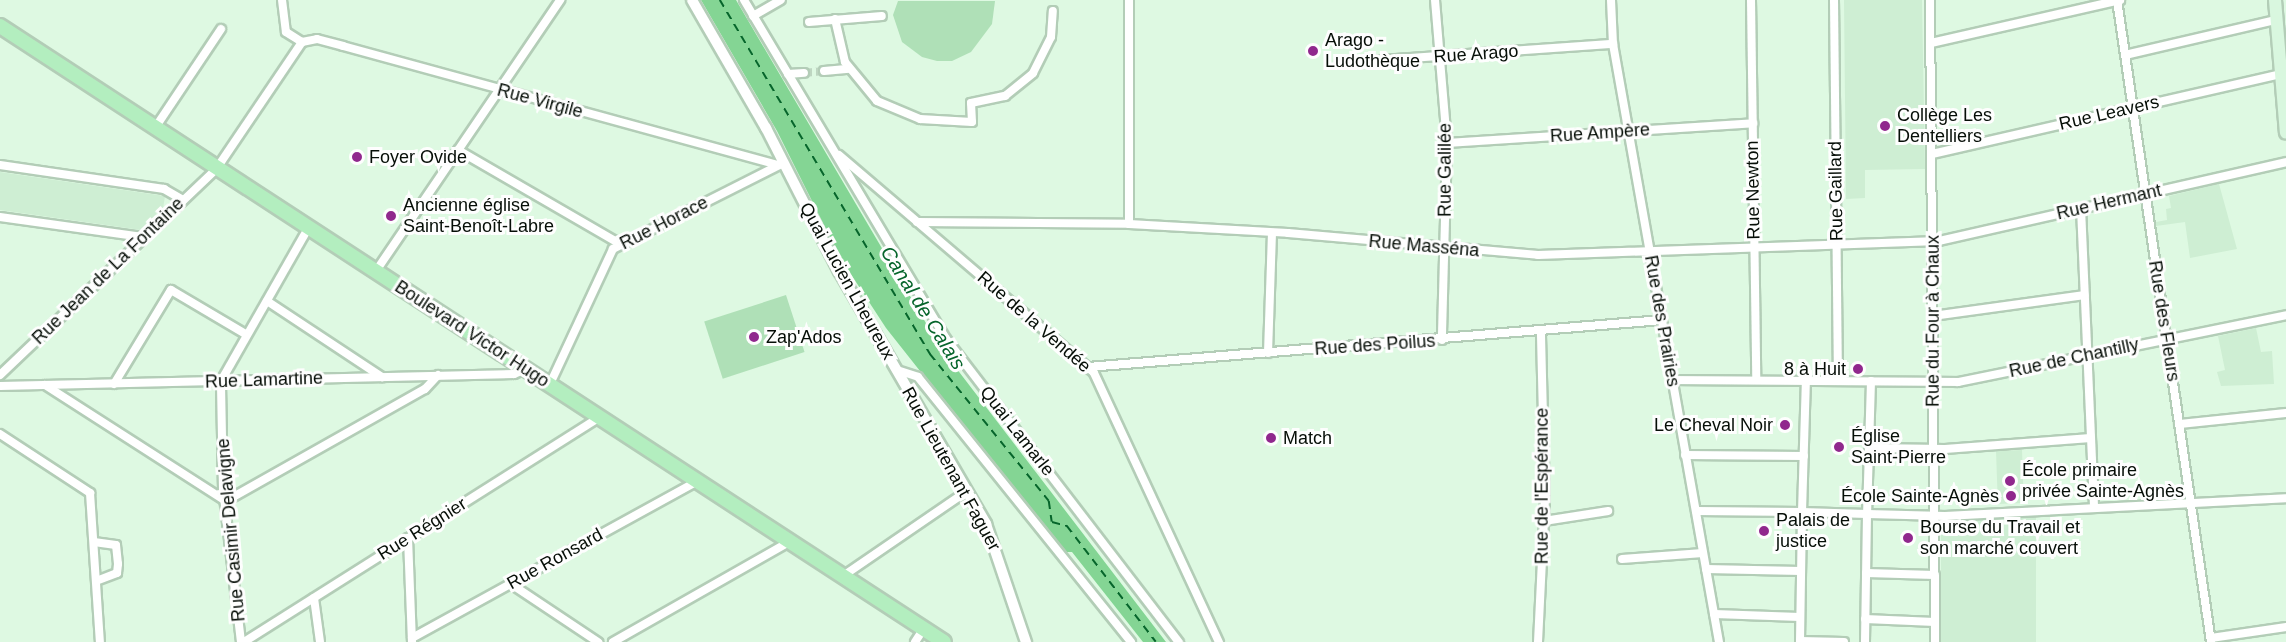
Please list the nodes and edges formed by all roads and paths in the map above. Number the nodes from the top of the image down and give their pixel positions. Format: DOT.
graph roads {
  1 [pos="282,0"];
  2 [pos="560,0"];
  3 [pos="692,0"];
  4 [pos="744,0"];
  5 [pos="781,0"];
  6 [pos="1129,0"];
  7 [pos="1435,0"];
  8 [pos="1611,0"];
  9 [pos="1751,0"];
  10 [pos="1834,0"];
  11 [pos="1930,0"];
  12 [pos="2118,0"];
  13 [pos="2275,0"];
  14 [pos="1053,11"];
  15 [pos="753,15"];
  16 [pos="882,16"];
  17 [pos="835,19"];
  18 [pos="2276,20"];
  19 [pos="809,22"];
  20 [pos="0,26"];
  21 [pos="221,29"];
  22 [pos="302,42"];
  23 [pos="1931,43"];
  24 [pos="1613,44"];
  25 [pos="2125,55"];
  26 [pos="1440,56"];
  27 [pos="1339,63"];
  28 [pos="849,69"];
  29 [pos="824,71"];
  30 [pos="804,73"];
  31 [pos="2283,73"];
  32 [pos="788,74"];
  33 [pos="499,90"];
  34 [pos="2133,108"];
  35 [pos="1752,123"];
  36 [pos="155,128"];
  37 [pos="1628,131"];
  38 [pos="2286,133"];
  39 [pos="1447,143"];
  40 [pos="832,149"];
  41 [pos="458,150"];
  42 [pos="1932,154"];
  43 [pos="2286,162"];
  44 [pos="781,164"];
  45 [pos="0,165"];
  46 [pos="217,168"];
  47 [pos="2145,193"];
  48 [pos="183,200"];
  49 [pos="2081,208"];
  50 [pos="0,217"];
  51 [pos="917,222"];
  52 [pos="1130,224"];
  53 [pos="309,227"];
  54 [pos="1272,233"];
  55 [pos="143,237"];
  56 [pos="1932,241"];
  57 [pos="1837,242"];
  58 [pos="620,244"];
  59 [pos="1754,246"];
  60 [pos="1444,248"];
  61 [pos="1650,251"];
  62 [pos="376,271"];
  63 [pos="2085,295"];
  64 [pos="267,301"];
  65 [pos="2286,315"];
  66 [pos="1933,316"];
  67 [pos="1662,320"];
  68 [pos="1541,331"];
  69 [pos="247,335"];
  70 [pos="2168,338"];
  71 [pos="1442,340"];
  72 [pos="1268,353"];
  73 [pos="2088,355"];
  74 [pos="1088,367"];
  75 [pos="526,369"];
  76 [pos="897,370"];
  77 [pos="0,375"];
  78 [pos="438,375"];
  79 [pos="382,377"];
  80 [pos="1672,380"];
  81 [pos="1756,380"];
  82 [pos="221,381"];
  83 [pos="1806,381"];
  84 [pos="1838,381"];
  85 [pos="1871,381"];
  86 [pos="1933,383"];
  87 [pos="114,384"];
  88 [pos="550,384"];
  89 [pos="45,385"];
  90 [pos="0,386"];
  91 [pos="2286,413"];
  92 [pos="600,417"];
  93 [pos="2179,424"];
  94 [pos="0,434"];
  95 [pos="2091,438"];
  96 [pos="1869,448"];
  97 [pos="1933,450"];
  98 [pos="1685,455"];
  99 [pos="1804,456"];
  100 [pos="698,481"];
  101 [pos="967,491"];
  102 [pos="2286,498"];
  103 [pos="2189,500"];
  104 [pos="226,501"];
  105 [pos="2094,505"];
  106 [pos="1608,511"];
  107 [pos="1696,511"];
  108 [pos="1802,512"];
  109 [pos="1867,514"];
  110 [pos="1935,516"];
  111 [pos="1544,521"];
  112 [pos="408,538"];
  113 [pos="791,541"];
  114 [pos="94,542"];
  115 [pos="1703,553"];
  116 [pos="1622,559"];
  117 [pos="1706,569"];
  118 [pos="1801,571"];
  119 [pos="1866,573"];
  120 [pos="1935,575"];
  121 [pos="843,576"];
  122 [pos="96,581"];
  123 [pos="511,584"];
  124 [pos="314,598"];
  125 [pos="1714,614"];
  126 [pos="1800,617"];
  127 [pos="1865,619"];
  128 [pos="1935,622"];
  129 [pos="2286,627"];
  130 [pos="924,628"];
  131 [pos="412,640"];
  132 [pos="1023,640"];
  133 [pos="2211,640"];
  134 [pos="100,642"];
  135 [pos="242,642"];
  136 [pos="320,642"];
  137 [pos="598,642"];
  138 [pos="613,642"];
  139 [pos="915,642"];
  140 [pos="944,642"];
  141 [pos="1131,642"];
  142 [pos="1179,642"];
  143 [pos="1219,642"];
  144 [pos="1538,642"];
  145 [pos="1719,642"];
  146 [pos="1800,642"];
  147 [pos="1832,642"];
  148 [pos="1844,642"];
  149 [pos="1864,642"];
  150 [pos="1935,642"];
  1 -- 22 [label="street"];
  2 -- 33 [label="street"];
  3 -- 44 [label="street, Quai Lucien Lheureux"];
  4 -- 15 [label="street, Quai Lamarle"];
  5 -- 15 [label="street"];
  6 -- 52 [label="street"];
  7 -- 26 [label="street, Rue Galilée"];
  8 -- 24 [label="street, Rue des Prairies"];
  9 -- 35 [label="street, Rue Newton"];
  10 -- 57 [label="street, Rue Gaillard"];
  11 -- 23 [label="street, Rue du Four à Chaux"];
  12 -- 23 [label="street"];
  12 -- 25 [label="street, Rue des Fleurs"];
  13 -- 18 [label="main road"];
  14 -- 28 [label="street"];
  15 -- 32 [label="street, Quai Lamarle"];
  16 -- 17 [label="street"];
  17 -- 19 [label="street"];
  17 -- 28 [label="street"];
  18 -- 25 [label="street"];
  18 -- 31 [label="main road"];
  20 -- 36 [label="main road, Boulevard Victor Hugo"];
  21 -- 36 [label="street"];
  22 -- 33 [label="street, Rue Virgile"];
  22 -- 46 [label="street, Rue Jean de La Fontaine"];
  23 -- 42 [label="street, Rue du Four à Chaux"];
  24 -- 26 [label="street, Rue Arago"];
  24 -- 37 [label="street, Rue des Prairies"];
  25 -- 34 [label="street, Rue des Fleurs"];
  26 -- 27 [label="street, Rue Arago"];
  26 -- 39 [label="street, Rue Galilée"];
  28 -- 29 [label="street"];
  30 -- 32 [label="street"];
  31 -- 34 [label="street, Rue Leavers"];
  31 -- 38 [label="main road"];
  32 -- 40 [label="street, Quai Lamarle"];
  33 -- 41 [label="street"];
  33 -- 44 [label="street, Rue Virgile"];
  34 -- 42 [label="street, Rue Leavers"];
  34 -- 47 [label="street, Rue des Fleurs"];
  35 -- 37 [label="street, Rue Ampère"];
  35 -- 59 [label="street, Rue Newton"];
  36 -- 46 [label="main road, Boulevard Victor Hugo"];
  37 -- 39 [label="street, Rue Ampère"];
  37 -- 61 [label="street, Rue des Prairies"];
  39 -- 60 [label="street, Rue Galilée"];
  40 -- 51 [label="street, Rue de la Vendée"];
  40 -- 142 [label="street, Quai Lamarle"];
  41 -- 58 [label="street"];
  41 -- 62 [label="street"];
  42 -- 56 [label="street, Rue du Four à Chaux"];
  43 -- 47 [label="street, Rue Hermant"];
  44 -- 58 [label="street, Rue Horace"];
  44 -- 76 [label="street, Quai Lucien Lheureux"];
  45 -- 48 [label="street"];
  46 -- 48 [label="street, Rue Jean de La Fontaine"];
  46 -- 53 [label="main road, Boulevard Victor Hugo"];
  47 -- 49 [label="street, Rue Hermant"];
  47 -- 70 [label="street, Rue des Fleurs"];
  48 -- 55 [label="street, Rue Jean de La Fontaine"];
  49 -- 56 [label="street, Rue Hermant"];
  49 -- 63 [label="street"];
  50 -- 55 [label="street"];
  51 -- 52 [label="street, Rue Masséna"];
  51 -- 74 [label="street, Rue de la Vendée"];
  52 -- 54 [label="street, Rue Masséna"];
  53 -- 62 [label="main road, Boulevard Victor Hugo"];
  53 -- 64 [label="street"];
  54 -- 60 [label="street, Rue Masséna"];
  54 -- 72 [label="street"];
  55 -- 77 [label="street, Rue Jean de La Fontaine"];
  56 -- 57 [label="street, Rue Masséna"];
  56 -- 66 [label="street, Rue du Four à Chaux"];
  57 -- 59 [label="street, Rue Masséna"];
  57 -- 84 [label="street, Rue Gaillard"];
  58 -- 88 [label="street, Rue Horace"];
  59 -- 61 [label="street, Rue Masséna"];
  59 -- 81 [label="street, Rue Newton"];
  60 -- 61 [label="street, Rue Masséna"];
  60 -- 71 [label="street, Rue Galilée"];
  61 -- 67 [label="street, Rue des Prairies"];
  62 -- 75 [label="main road, Boulevard Victor Hugo"];
  63 -- 66 [label="street"];
  63 -- 73 [label="street"];
  64 -- 69 [label="street"];
  64 -- 79 [label="street"];
  65 -- 70 [label="street, Rue de Chantilly"];
  66 -- 86 [label="street, Rue du Four à Chaux"];
  67 -- 68 [label="street, Rue des Poilus"];
  67 -- 80 [label="street, Rue des Prairies"];
  68 -- 71 [label="street, Rue des Poilus"];
  68 -- 111 [label="street, Rue de l'Espérance"];
  69 -- 82 [label="street"];
  69 -- 87 [label="street"];
  70 -- 73 [label="street, Rue de Chantilly"];
  70 -- 93 [label="street, Rue des Fleurs"];
  71 -- 72 [label="street, Rue des Poilus"];
  72 -- 74 [label="street, Rue des Poilus"];
  73 -- 86 [label="street, Rue de Chantilly"];
  73 -- 95 [label="street"];
  74 -- 143 [label="street, Rue de la Vendée"];
  75 -- 78 [label="street, Rue Lamartine"];
  75 -- 88 [label="main road, Boulevard Victor Hugo"];
  76 -- 101 [label="street, Rue Lieutenant Faguer"];
  76 -- 141 [label="street, Quai Lucien Lheureux"];
  78 -- 79 [label="street, Rue Lamartine"];
  78 -- 104 [label="street"];
  79 -- 82 [label="street, Rue Lamartine"];
  80 -- 81 [label="street, Rue de Chantilly"];
  80 -- 98 [label="street, Rue des Prairies"];
  81 -- 83 [label="street, Rue de Chantilly"];
  82 -- 87 [label="street, Rue Lamartine"];
  82 -- 104 [label="street, Rue Casimir Delavigne"];
  83 -- 84 [label="street, Rue de Chantilly"];
  83 -- 99 [label="street"];
  84 -- 85 [label="street, Rue de Chantilly"];
  85 -- 86 [label="street, Rue de Chantilly"];
  85 -- 96 [label="street"];
  86 -- 97 [label="street, Rue du Four à Chaux"];
  87 -- 89 [label="street, Rue Lamartine"];
  88 -- 92 [label="main road, Boulevard Victor Hugo"];
  89 -- 90 [label="street, Rue Lamartine"];
  89 -- 104 [label="street"];
  91 -- 93 [label="street"];
  92 -- 100 [label="main road, Boulevard Victor Hugo"];
  92 -- 112 [label="street, Rue Régnier"];
  93 -- 103 [label="street, Rue des Fleurs"];
  94 -- 114 [label="street"];
  95 -- 97 [label="street"];
  95 -- 105 [label="street"];
  96 -- 97 [label="street"];
  96 -- 109 [label="street"];
  97 -- 110 [label="street, Rue du Four à Chaux"];
  98 -- 99 [label="street"];
  98 -- 107 [label="street, Rue des Prairies"];
  99 -- 108 [label="street"];
  100 -- 113 [label="main road, Boulevard Victor Hugo"];
  100 -- 123 [label="street, Rue Ronsard"];
  101 -- 121 [label="street"];
  101 -- 132 [label="street, Rue Lieutenant Faguer"];
  102 -- 103 [label="street"];
  103 -- 105 [label="street"];
  103 -- 133 [label="street, Rue des Fleurs"];
  104 -- 135 [label="street, Rue Casimir Delavigne"];
  105 -- 110 [label="street"];
  106 -- 111 [label="street"];
  107 -- 108 [label="street"];
  107 -- 115 [label="street, Rue des Prairies"];
  108 -- 109 [label="street"];
  108 -- 118 [label="street"];
  109 -- 110 [label="street"];
  109 -- 119 [label="street"];
  110 -- 120 [label="street, Rue du Four à Chaux"];
  111 -- 144 [label="street, Rue de l'Espérance"];
  112 -- 124 [label="street, Rue Régnier"];
  112 -- 131 [label="street"];
  113 -- 121 [label="main road, Boulevard Victor Hugo"];
  113 -- 138 [label="street"];
  114 -- 122 [label="street"];
  114 -- 122 [label="street"];
  115 -- 116 [label="street"];
  115 -- 117 [label="street, Rue des Prairies"];
  117 -- 118 [label="street"];
  117 -- 125 [label="street, Rue des Prairies"];
  118 -- 126 [label="street"];
  119 -- 120 [label="street"];
  119 -- 127 [label="street"];
  120 -- 128 [label="street, Rue du Four à Chaux"];
  121 -- 130 [label="main road, Boulevard Victor Hugo"];
  122 -- 134 [label="street"];
  123 -- 131 [label="street, Rue Ronsard"];
  123 -- 137 [label="street"];
  124 -- 135 [label="street, Rue Régnier"];
  124 -- 136 [label="street"];
  125 -- 126 [label="street"];
  125 -- 145 [label="street, Rue des Prairies"];
  126 -- 146 [label="street"];
  127 -- 128 [label="street"];
  127 -- 149 [label="street"];
  128 -- 150 [label="street, Rue du Four à Chaux"];
  129 -- 133 [label="street"];
  130 -- 139 [label="street"];
  130 -- 140 [label="main road, Boulevard Victor Hugo"];
  146 -- 147 [label="street"];
  147 -- 148 [label="street"];
}
